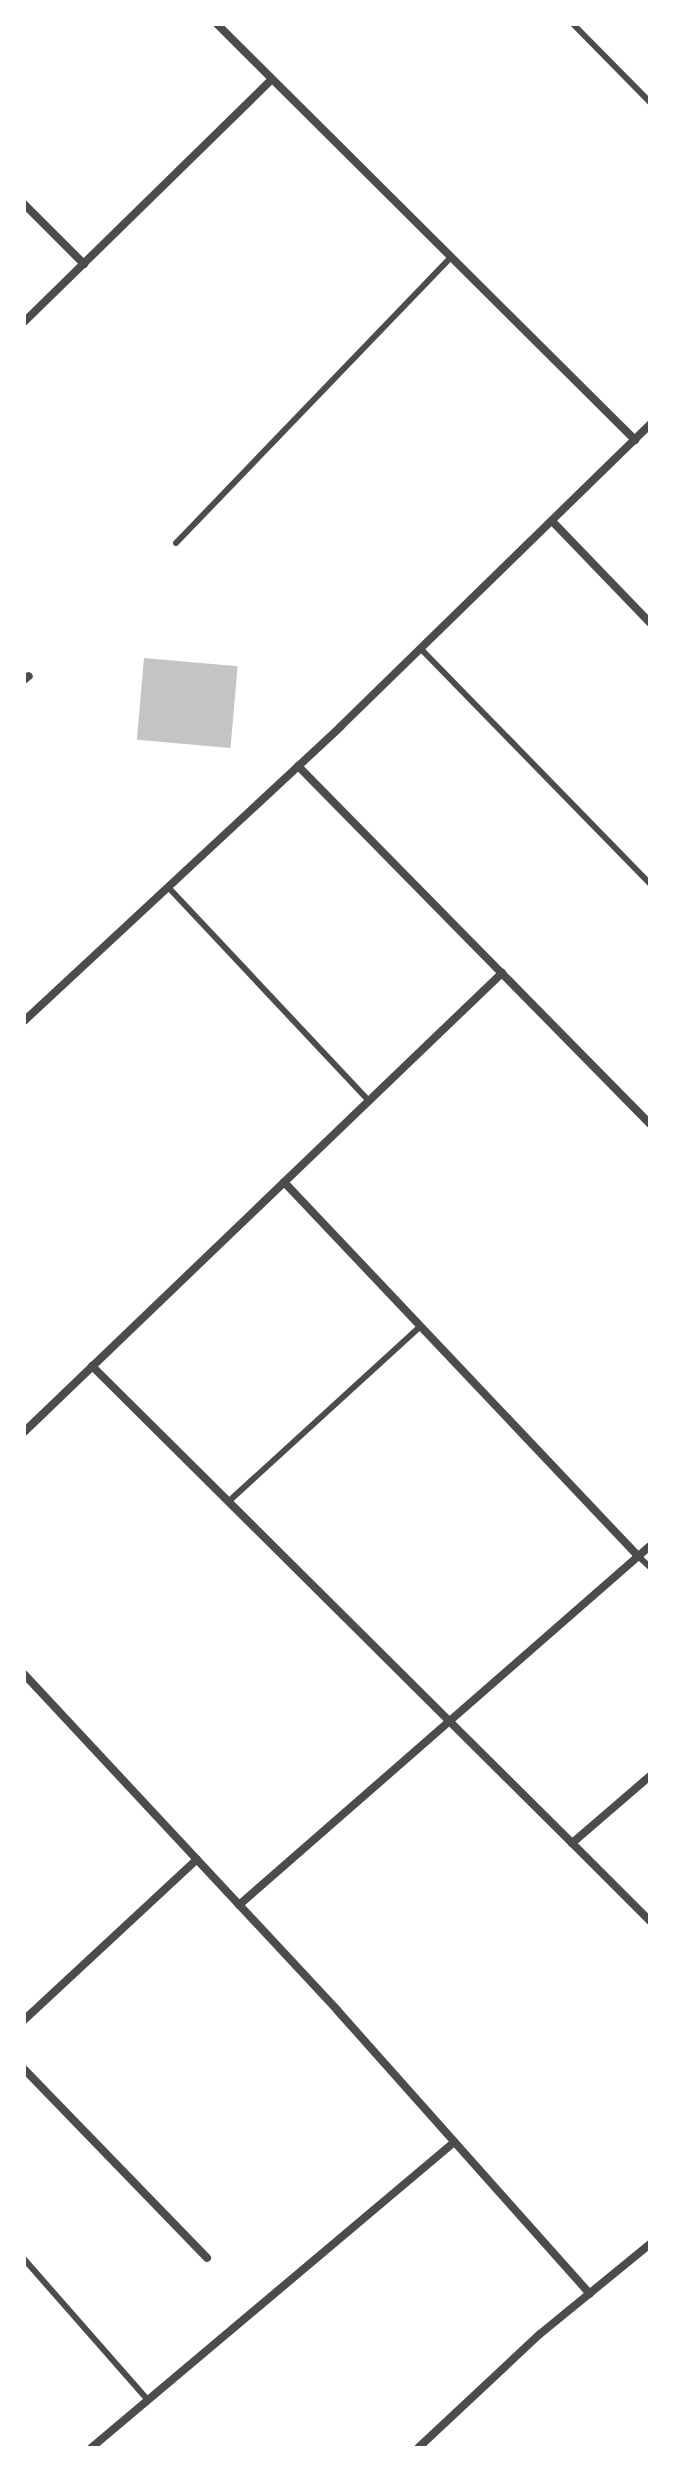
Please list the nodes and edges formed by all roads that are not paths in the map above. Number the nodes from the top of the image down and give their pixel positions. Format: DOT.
graph roads {
  1 [pos="217,24"];
  2 [pos="573,24"];
  3 [pos="272,79"];
  4 [pos="650,102"];
  5 [pos="24,204"];
  6 [pos="451,257"];
  7 [pos="84,264"];
  8 [pos="24,322"];
  9 [pos="650,425"];
  10 [pos="635,440"];
  11 [pos="552,521"];
  12 [pos="176,543"];
  13 [pos="650,623"];
  14 [pos="421,649"];
  15 [pos="298,766"];
  16 [pos="650,884"];
  17 [pos="168,887"];
  18 [pos="502,973"];
  19 [pos="24,1021"];
  20 [pos="369,1101"];
  21 [pos="650,1124"];
  22 [pos="284,1182"];
  23 [pos="421,1326"];
  24 [pos="92,1366"];
  25 [pos="24,1432"];
  26 [pos="228,1502"];
  27 [pos="650,1546"];
  28 [pos="638,1556"];
  29 [pos="650,1567"];
  30 [pos="24,1674"];
  31 [pos="451,1723"];
  32 [pos="650,1776"];
  33 [pos="572,1843"];
  34 [pos="197,1859"];
  35 [pos="239,1905"];
  36 [pos="650,1921"];
  37 [pos="24,2020"];
  38 [pos="24,2069"];
  39 [pos="454,2142"];
  40 [pos="650,2244"];
  41 [pos="207,2258"];
  42 [pos="24,2259"];
  43 [pos="590,2294"];
  44 [pos="147,2399"];
  45 [pos="91,2448"];
  46 [pos="418,2448"];
  1 -- 3 [label="street"];
  2 -- 4 [label="lane"];
  3 -- 6 [label="street"];
  3 -- 7 [label="street"];
  5 -- 7 [label="street"];
  6 -- 10 [label="street"];
  6 -- 12 [label="lane"];
  7 -- 8 [label="street"];
  9 -- 10 [label="street"];
  10 -- 11 [label="street"];
  11 -- 13 [label="street"];
  11 -- 14 [label="street"];
  14 -- 15 [label="street"];
  14 -- 16 [label="lane"];
  15 -- 17 [label="street"];
  15 -- 18 [label="street"];
  17 -- 19 [label="street"];
  17 -- 20 [label="lane"];
  18 -- 20 [label="street"];
  18 -- 21 [label="street"];
  20 -- 22 [label="street"];
  22 -- 23 [label="street"];
  22 -- 24 [label="street"];
  23 -- 26 [label="lane"];
  23 -- 28 [label="street"];
  24 -- 25 [label="street"];
  24 -- 26 [label="street"];
  26 -- 31 [label="street"];
  27 -- 28 [label="street"];
  28 -- 29 [label="lane"];
  28 -- 31 [label="street"];
  30 -- 34 [label="street"];
  31 -- 33 [label="street"];
  31 -- 35 [label="street"];
  32 -- 33 [label="street"];
  33 -- 36 [label="street"];
  34 -- 35 [label="street"];
  34 -- 37 [label="street"];
  35 -- 39 [label="street"];
  38 -- 41 [label="street"];
  39 -- 43 [label="street"];
  39 -- 44 [label="street"];
  40 -- 43 [label="street"];
  42 -- 44 [label="lane"];
  43 -- 46 [label="street"];
  44 -- 45 [label="street"];
}
